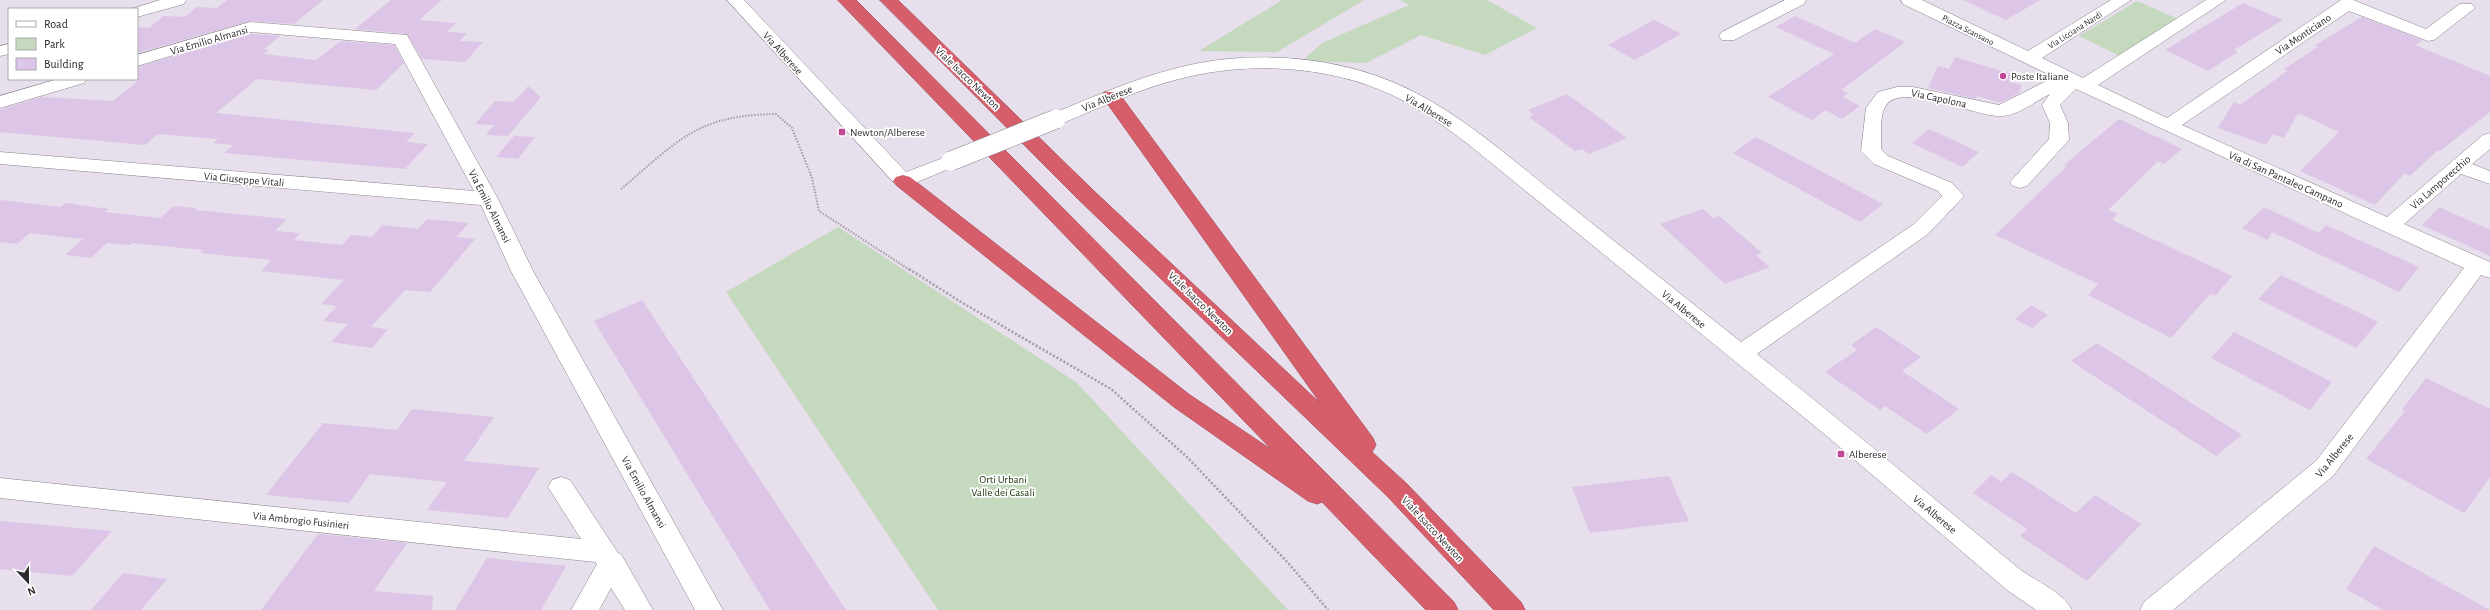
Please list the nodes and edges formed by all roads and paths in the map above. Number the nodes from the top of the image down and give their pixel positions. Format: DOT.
graph roads {
  1 [pos="178,0"];
  2 [pos="735,0"];
  3 [pos="846,0"];
  4 [pos="888,0"];
  5 [pos="1798,0"];
  6 [pos="1909,0"];
  7 [pos="1939,0"];
  8 [pos="2123,0"];
  9 [pos="2218,0"];
  10 [pos="2466,8"];
  11 [pos="138,12"];
  12 [pos="1728,36"];
  13 [pos="2034,55"];
  14 [pos="138,61"];
  15 [pos="75,80"];
  16 [pos="2075,82"];
  17 [pos="1111,96"];
  18 [pos="0,102"];
  19 [pos="2168,126"];
  20 [pos="2490,139"];
  21 [pos="0,158"];
  22 [pos="2458,166"];
  23 [pos="2490,178"];
  24 [pos="903,181"];
  25 [pos="2020,182"];
  26 [pos="621,189"];
  27 [pos="488,199"];
  28 [pos="2390,225"];
  29 [pos="2483,268"];
  30 [pos="1740,354"];
  31 [pos="562,487"];
  32 [pos="0,488"];
  33 [pos="1397,490"];
  34 [pos="1357,522"];
  35 [pos="607,557"];
  36 [pos="585,610"];
  37 [pos="639,610"];
  38 [pos="709,610"];
  39 [pos="1328,610"];
  40 [pos="1444,610"];
  41 [pos="1511,610"];
  42 [pos="2058,610"];
  43 [pos="2154,610"];
  1 -- 11 [label="street"];
  2 -- 24 [label="street, Via Alberese"];
  3 -- 34 [label="highway"];
  4 -- 33 [label="highway, Viale Isacco Newton"];
  5 -- 12 [label="street"];
  6 -- 13 [label="street, Piazza Scansano"];
  7 -- 13 [label="street, Piazza Scansano"];
  8 -- 13 [label="street, Via Licciana Nardi"];
  9 -- 16 [label="street"];
  10 -- 19 [label="street, Via Monticiano"];
  13 -- 16 [label="street, Via di San Pantaleo Campano"];
  14 -- 27 [label="street, Via Emilio Almansi"];
  15 -- 18 [label="street"];
  16 -- 19 [label="street, Via di San Pantaleo Campano"];
  16 -- 25 [label="street"];
  16 -- 30 [label="street, Via Capolona"];
  17 -- 24 [label="street, Via Alberese, bridge"];
  17 -- 30 [label="street, Via Alberese"];
  17 -- 33 [label="highway"];
  19 -- 28 [label="street, Via di San Pantaleo Campano"];
  20 -- 22 [label="street, Via Lamporecchio"];
  21 -- 27 [label="street, Via Giuseppe Vitali"];
  22 -- 23 [label="street"];
  22 -- 28 [label="street, Via Lamporecchio"];
  24 -- 34 [label="highway"];
  26 -- 39 [label="path"];
  27 -- 38 [label="street, Via Emilio Almansi"];
  28 -- 29 [label="street, Via di San Pantaleo Campano"];
  29 -- 43 [label="street, Via Alberese"];
  30 -- 42 [label="street, Via Alberese"];
  31 -- 35 [label="street"];
  32 -- 35 [label="street, Via Ambrogio Fusinieri"];
  33 -- 41 [label="highway, Viale Isacco Newton"];
  34 -- 40 [label="highway"];
  35 -- 36 [label="street"];
  35 -- 37 [label="street"];
}
